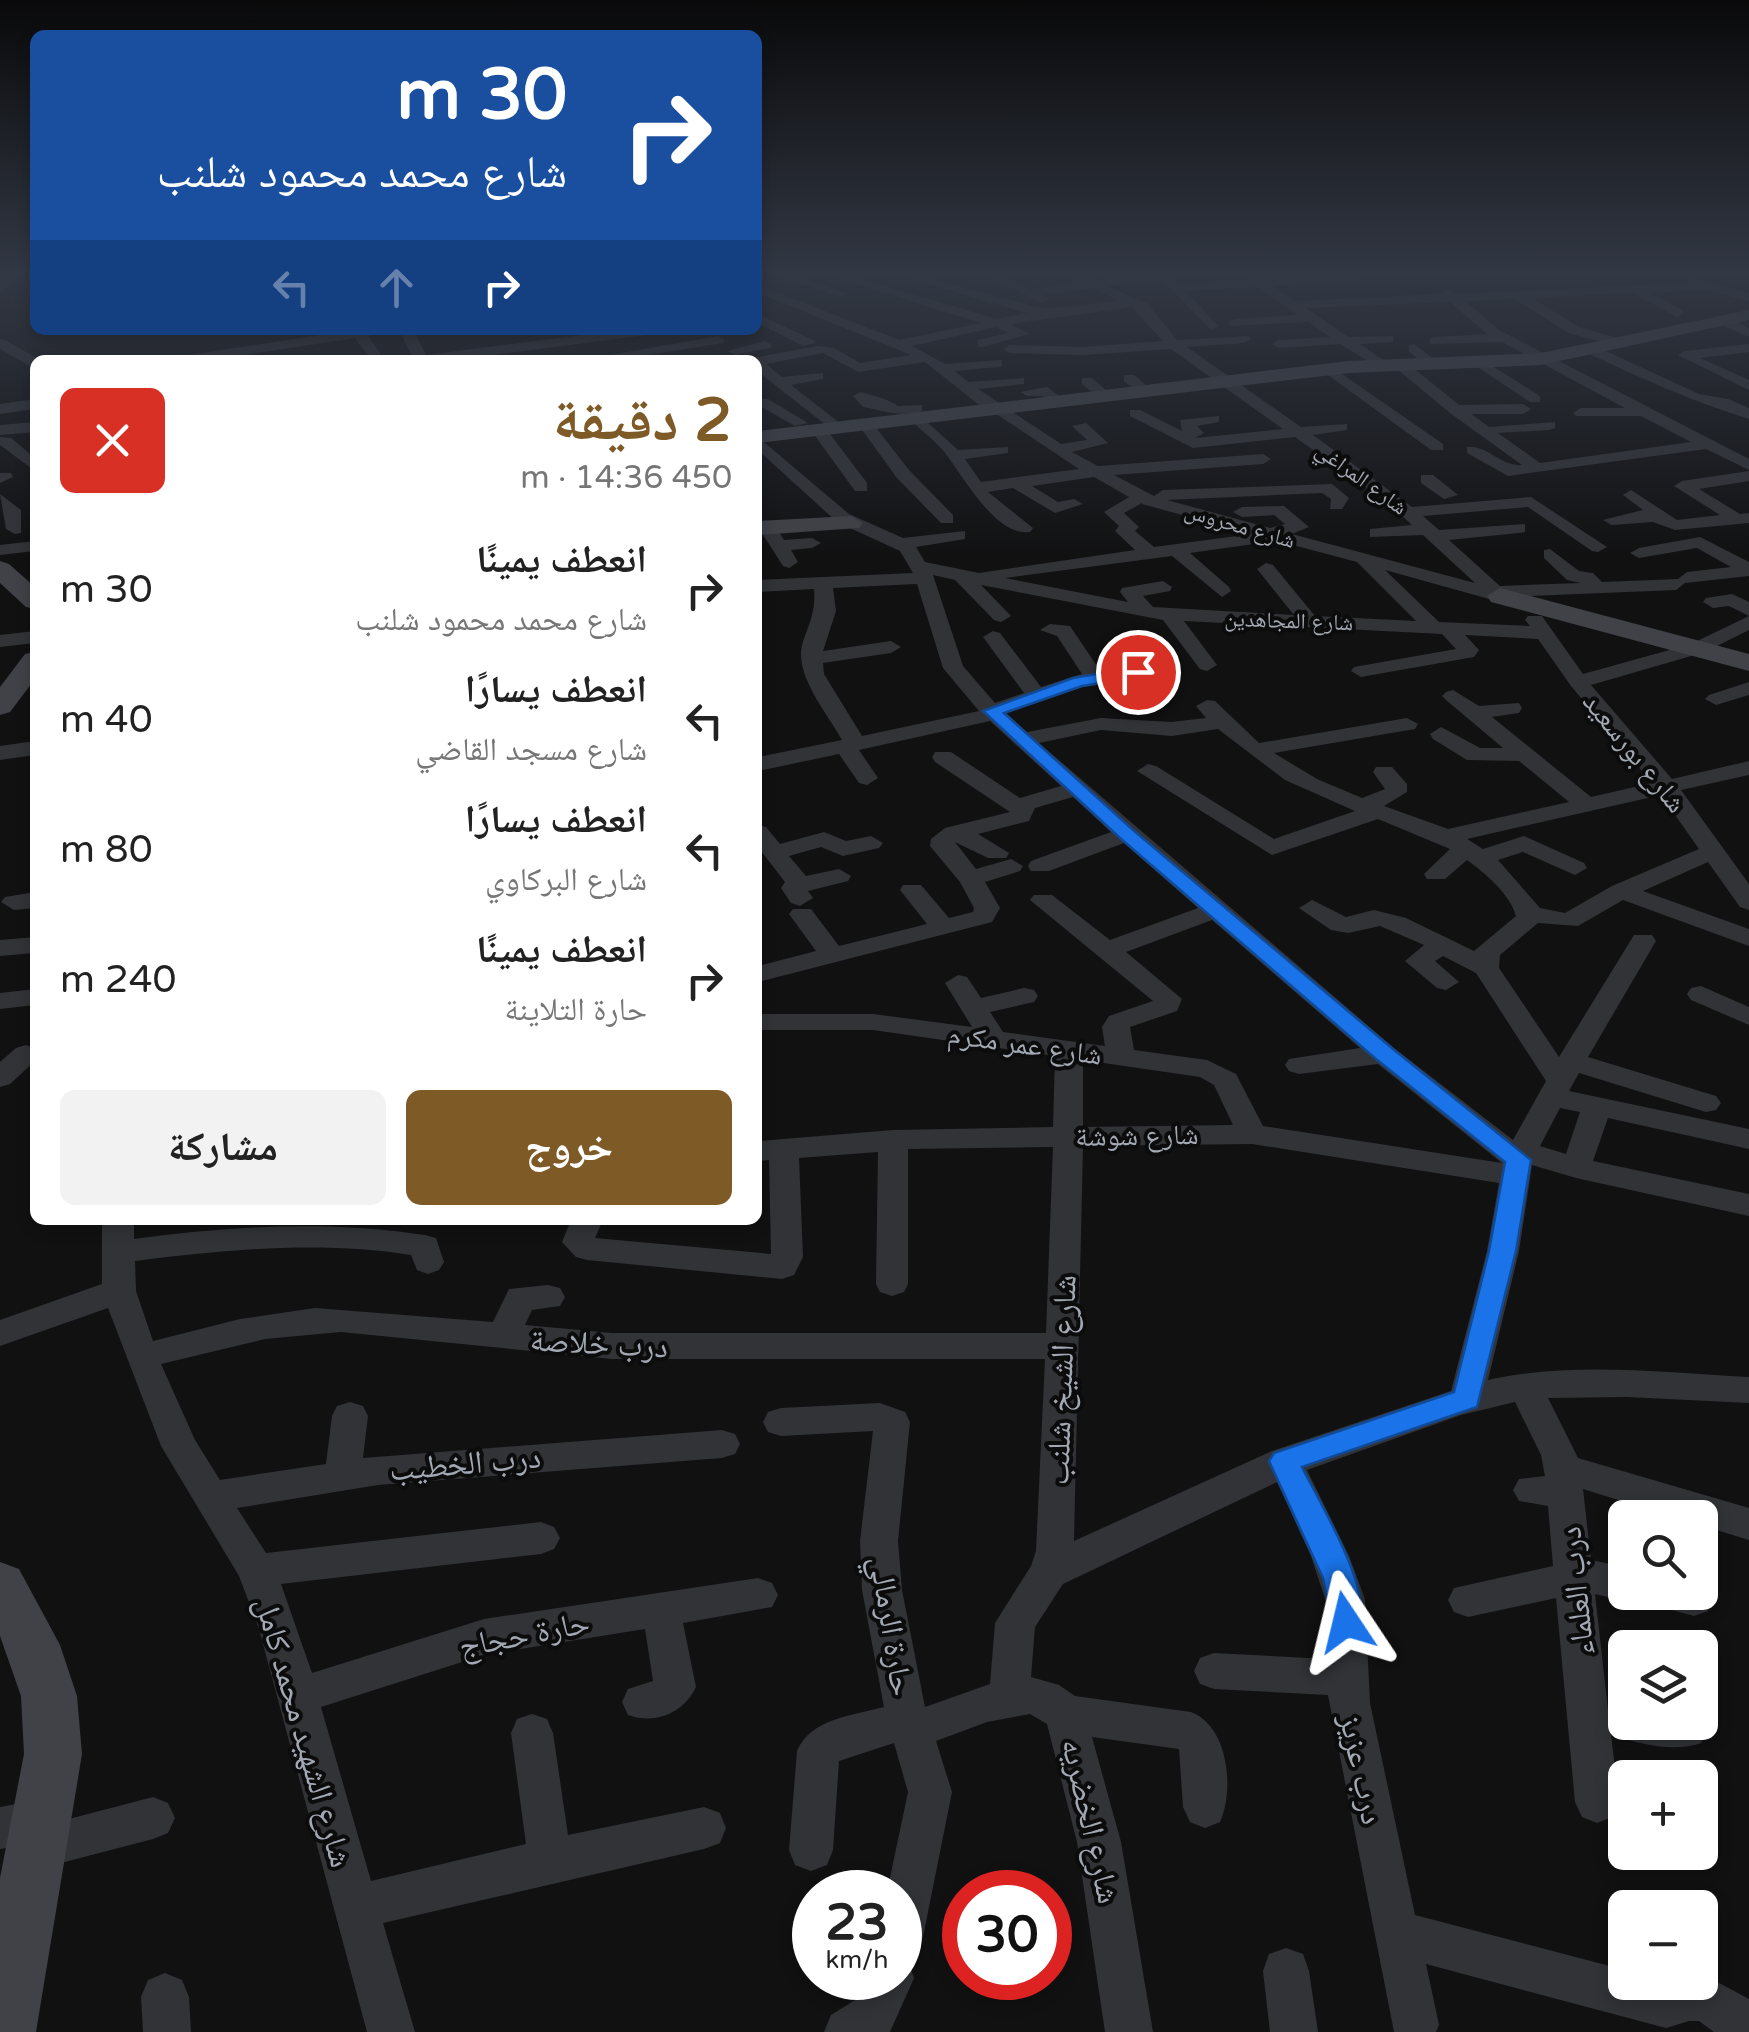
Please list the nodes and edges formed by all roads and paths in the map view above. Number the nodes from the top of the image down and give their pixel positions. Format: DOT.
graph roads {
  1 [pos="762,367"];
  2 [pos="910,367"];
  3 [pos="942,367"];
  4 [pos="1045,367"];
  5 [pos="1126,367"];
  6 [pos="1133,367"];
  7 [pos="1207,367"];
  8 [pos="1313,367"];
  9 [pos="1364,367"];
  10 [pos="1408,367"];
  11 [pos="1486,367"];
  12 [pos="1559,367"];
  13 [pos="1622,367"];
  14 [pos="1681,367"];
  15 [pos="946,368"];
  16 [pos="1048,368"];
  17 [pos="1324,376"];
  18 [pos="817,378"];
  19 [pos="1087,381"];
  20 [pos="1228,381"];
  21 [pos="780,382"];
  22 [pos="1749,386"];
  23 [pos="968,387"];
  24 [pos="944,390"];
  25 [pos="1488,390"];
  26 [pos="1392,394"];
  27 [pos="860,396"];
  28 [pos="1106,396"];
  29 [pos="1366,396"];
  30 [pos="764,402"];
  31 [pos="1058,402"];
  32 [pos="30,405"];
  33 [pos="0,408"];
  34 [pos="996,409"];
  35 [pos="1455,410"];
  36 [pos="1535,410"];
  37 [pos="1644,411"];
  38 [pos="1309,412"];
  39 [pos="1135,413"];
  40 [pos="1581,413"];
  41 [pos="1275,416"];
  42 [pos="915,418"];
  43 [pos="1214,419"];
  44 [pos="812,422"];
  45 [pos="1748,423"];
  46 [pos="1080,426"];
  47 [pos="1341,427"];
  48 [pos="30,428"];
  49 [pos="868,428"];
  50 [pos="1483,430"];
  51 [pos="1569,431"];
  52 [pos="1296,432"];
  53 [pos="762,435"];
  54 [pos="3,436"];
  55 [pos="1178,436"];
  56 [pos="762,438"];
  57 [pos="1237,438"];
  58 [pos="1708,444"];
  59 [pos="1437,446"];
  60 [pos="1002,450"];
  61 [pos="1132,451"];
  62 [pos="1064,453"];
  63 [pos="1555,453"];
  64 [pos="954,455"];
  65 [pos="1575,457"];
  66 [pos="1475,459"];
  67 [pos="30,461"];
  68 [pos="1269,463"];
  69 [pos="1749,464"];
  70 [pos="1155,468"];
  71 [pos="1535,468"];
  72 [pos="1094,471"];
  73 [pos="1018,475"];
  74 [pos="1749,476"];
  75 [pos="1249,477"];
  76 [pos="1427,479"];
  77 [pos="861,486"];
  78 [pos="976,488"];
  79 [pos="1524,488"];
  80 [pos="1566,488"];
  81 [pos="1230,494"];
  82 [pos="1450,495"];
  83 [pos="1631,495"];
  84 [pos="1139,496"];
  85 [pos="0,498"];
  86 [pos="1074,504"];
  87 [pos="1336,505"];
  88 [pos="1254,511"];
  89 [pos="1206,516"];
  90 [pos="1654,517"];
  91 [pos="1740,518"];
  92 [pos="947,519"];
  93 [pos="1612,520"];
  94 [pos="851,522"];
  95 [pos="1421,523"];
  96 [pos="1374,527"];
  97 [pos="1024,528"];
  98 [pos="1519,528"];
  99 [pos="8,530"];
  100 [pos="769,533"];
  101 [pos="959,536"];
  102 [pos="812,542"];
  103 [pos="902,544"];
  104 [pos="1410,544"];
  105 [pos="30,547"];
  106 [pos="1271,548"];
  107 [pos="1175,549"];
  108 [pos="0,550"];
  109 [pos="1149,552"];
  110 [pos="1550,554"];
  111 [pos="1368,563"];
  112 [pos="1637,568"];
  113 [pos="0,569"];
  114 [pos="1320,569"];
  115 [pos="1749,570"];
  116 [pos="922,572"];
  117 [pos="1227,572"];
  118 [pos="1205,576"];
  119 [pos="969,578"];
  120 [pos="822,580"];
  121 [pos="762,584"];
  122 [pos="1598,588"];
  123 [pos="30,596"];
  124 [pos="1507,596"];
  125 [pos="1712,602"];
  126 [pos="1158,604"];
  127 [pos="1214,604"];
  128 [pos="1749,610"];
  129 [pos="1440,627"];
  130 [pos="1744,628"];
  131 [pos="1050,630"];
  132 [pos="1300,630"];
  133 [pos="1543,632"];
  134 [pos="816,634"];
  135 [pos="30,638"];
  136 [pos="0,641"];
  137 [pos="891,647"];
  138 [pos="1376,648"];
  139 [pos="1698,648"];
  140 [pos="810,659"];
  141 [pos="1749,663"];
  142 [pos="1207,665"];
  143 [pos="1396,666"];
  144 [pos="30,667"];
  145 [pos="1165,670"];
  146 [pos="1361,671"];
  147 [pos="1095,678"];
  148 [pos="1578,682"];
  149 [pos="1749,688"];
  150 [pos="1036,695"];
  151 [pos="1453,696"];
  152 [pos="1716,699"];
  153 [pos="0,706"];
  154 [pos="1512,708"];
  155 [pos="993,712"];
  156 [pos="1477,714"];
  157 [pos="1407,724"];
  158 [pos="1441,734"];
  159 [pos="1023,740"];
  160 [pos="850,745"];
  161 [pos="1250,754"];
  162 [pos="1520,754"];
  163 [pos="942,758"];
  164 [pos="762,763"];
  165 [pos="1749,768"];
  166 [pos="1148,771"];
  167 [pos="1384,772"];
  168 [pos="867,778"];
  169 [pos="1667,787"];
  170 [pos="1077,789"];
  171 [pos="1587,805"];
  172 [pos="1020,808"];
  173 [pos="1369,809"];
  174 [pos="959,831"];
  175 [pos="1126,834"];
  176 [pos="764,841"];
  177 [pos="872,843"];
  178 [pos="1467,847"];
  179 [pos="1717,859"];
  180 [pos="1749,860"];
  181 [pos="1040,866"];
  182 [pos="1575,868"];
  183 [pos="1436,874"];
  184 [pos="839,876"];
  185 [pos="971,879"];
  186 [pos="912,890"];
  187 [pos="1621,890"];
  188 [pos="800,899"];
  189 [pos="1044,900"];
  190 [pos="1749,902"];
  191 [pos="1312,908"];
  192 [pos="1216,910"];
  193 [pos="1530,914"];
  194 [pos="943,927"];
  195 [pos="1749,938"];
  196 [pos="1644,941"];
  197 [pos="30,945"];
  198 [pos="1440,946"];
  199 [pos="0,948"];
  200 [pos="1108,950"];
  201 [pos="832,956"];
  202 [pos="1486,968"];
  203 [pos="762,973"];
  204 [pos="1446,982"];
  205 [pos="958,983"];
  206 [pos="1701,994"];
  207 [pos="1024,996"];
  208 [pos="30,998"];
  209 [pos="0,1001"];
  210 [pos="975,1008"];
  211 [pos="1749,1017"];
  212 [pos="762,1020"];
  213 [pos="994,1040"];
  214 [pos="1069,1050"];
  215 [pos="20,1054"];
  216 [pos="1384,1054"];
  217 [pos="1121,1058"];
  218 [pos="1299,1065"];
  219 [pos="0,1078"];
  220 [pos="1561,1079"];
  221 [pos="1706,1103"];
  222 [pos="1597,1106"];
  223 [pos="1252,1134"];
  224 [pos="1068,1136"];
  225 [pos="1749,1139"];
  226 [pos="893,1140"];
  227 [pos="770,1151"];
  228 [pos="1518,1162"];
  229 [pos="1576,1168"];
  230 [pos="1749,1205"];
  231 [pos="584,1225"];
  232 [pos="356,1244"];
  233 [pos="119,1254"];
  234 [pos="428,1262"];
  235 [pos="892,1284"];
  236 [pos="548,1298"];
  237 [pos="0,1333"];
  238 [pos="502,1337"];
  239 [pos="1063,1346"];
  240 [pos="141,1357"];
  241 [pos="1525,1388"];
  242 [pos="1749,1390"];
  243 [pos="1466,1400"];
  244 [pos="350,1416"];
  245 [pos="781,1422"];
  246 [pos="722,1444"];
  247 [pos="1284,1461"];
  248 [pos="343,1476"];
  249 [pos="1553,1484"];
  250 [pos="210,1497"];
  251 [pos="1749,1524"];
  252 [pos="541,1538"];
  253 [pos="256,1570"];
  254 [pos="1049,1572"];
  255 [pos="1573,1575"];
  256 [pos="1608,1581"];
  257 [pos="0,1585"];
  258 [pos="758,1595"];
  259 [pos="1468,1600"];
  260 [pos="661,1610"];
  261 [pos="1214,1671"];
  262 [pos="1345,1678"];
  263 [pos="297,1696"];
  264 [pos="1009,1698"];
  265 [pos="1608,1700"];
  266 [pos="644,1702"];
  267 [pos="1065,1714"];
  268 [pos="910,1725"];
  269 [pos="532,1733"];
  270 [pos="1610,1740"];
  271 [pos="1598,1802"];
  272 [pos="1205,1807"];
  273 [pos="153,1818"];
  274 [pos="704,1828"];
  275 [pos="27,1832"];
  276 [pos="811,1850"];
  277 [pos="550,1860"];
  278 [pos="914,1870"];
  279 [pos="354,1907"];
  280 [pos="1396,1934"];
  281 [pos="1286,1971"];
  282 [pos="880,2000"];
  283 [pos="1415,2025"];
  284 [pos="1741,2025"];
  285 [pos="3,2032"];
  286 [pos="392,2032"];
  287 [pos="848,2032"];
  288 [pos="1129,2032"];
  289 [pos="1294,2032"];
  1 -- 21 [label="street"];
  2 -- 42 [label="street"];
  3 -- 15 [label="street, شارع محروس"];
  4 -- 16 [label="street"];
  5 -- 28 [label="street"];
  6 -- 20 [label="street"];
  7 -- 20 [label="street, شارع المراغي"];
  8 -- 17 [label="street"];
  9 -- 17 [label="street"];
  10 -- 35 [label="street"];
  11 -- 36 [label="street"];
  12 -- 37 [label="street"];
  13 -- 45 [label="street"];
  14 -- 22 [label="street"];
  15 -- 23 [label="street, شارع محروس"];
  17 -- 20 [label="street"];
  17 -- 29 [label="street"];
  18 -- 21 [label="street"];
  19 -- 28 [label="street"];
  20 -- 41 [label="street, شارع المراغي"];
  21 -- 44 [label="street"];
  23 -- 24 [label="street"];
  23 -- 31 [label="street"];
  23 -- 34 [label="street, شارع محروس"];
  25 -- 36 [label="street"];
  26 -- 29 [label="street"];
  27 -- 42 [label="street"];
  28 -- 31 [label="street"];
  29 -- 59 [label="street"];
  30 -- 44 [label="street"];
  31 -- 34 [label="street"];
  32 -- 33 [label="street"];
  34 -- 42 [label="street"];
  34 -- 62 [label="street, شارع محروس"];
  35 -- 36 [label="street"];
  35 -- 50 [label="street"];
  36 -- 50 [label="street"];
  36 -- 51 [label="street"];
  37 -- 40 [label="street"];
  37 -- 58 [label="street"];
  38 -- 41 [label="street"];
  39 -- 55 [label="street"];
  41 -- 52 [label="street, شارع المراغي"];
  42 -- 49 [label="street"];
  42 -- 64 [label="street"];
  43 -- 55 [label="street"];
  44 -- 49 [label="street"];
  44 -- 53 [label="street"];
  44 -- 77 [label="street"];
  46 -- 62 [label="street"];
  47 -- 52 [label="street"];
  48 -- 54 [label="street"];
  49 -- 92 [label="street"];
  50 -- 71 [label="street"];
  52 -- 57 [label="street"];
  52 -- 95 [label="street, شارع المراغي"];
  54 -- 67 [label="street"];
  55 -- 57 [label="street"];
  56 -- 94 [label="street"];
  57 -- 68 [label="street"];
  58 -- 65 [label="street"];
  58 -- 69 [label="street"];
  60 -- 64 [label="street"];
  61 -- 70 [label="street"];
  62 -- 72 [label="street, شارع محروس"];
  62 -- 73 [label="street"];
  63 -- 65 [label="street"];
  64 -- 78 [label="street"];
  65 -- 71 [label="street"];
  66 -- 71 [label="street"];
  68 -- 70 [label="street"];
  68 -- 75 [label="street"];
  70 -- 72 [label="street"];
  71 -- 80 [label="street"];
  72 -- 73 [label="street"];
  72 -- 84 [label="street, شارع محروس"];
  73 -- 78 [label="street"];
  73 -- 86 [label="street"];
  74 -- 91 [label="street"];
  76 -- 82 [label="street"];
  78 -- 97 [label="street"];
  79 -- 82 [label="street"];
  81 -- 84 [label="street"];
  81 -- 87 [label="street"];
  81 -- 88 [label="street"];
  82 -- 95 [label="street"];
  83 -- 90 [label="street"];
  84 -- 89 [label="street, شارع محروس"];
  84 -- 109 [label="street"];
  85 -- 99 [label="street"];
  88 -- 89 [label="street"];
  88 -- 106 [label="street"];
  89 -- 106 [label="street, شارع محروس"];
  90 -- 91 [label="street"];
  90 -- 93 [label="street"];
  94 -- 100 [label="street"];
  94 -- 103 [label="street"];
  95 -- 96 [label="street"];
  95 -- 98 [label="street"];
  95 -- 104 [label="street"];
  95 -- 112 [label="street"];
  95 -- 124 [label="street, شارع المراغي"];
  100 -- 102 [label="street"];
  101 -- 103 [label="street"];
  103 -- 116 [label="street"];
  105 -- 108 [label="street"];
  106 -- 107 [label="street"];
  106 -- 111 [label="street, شارع محروس"];
  106 -- 132 [label="street"];
  107 -- 109 [label="street"];
  107 -- 118 [label="street"];
  109 -- 119 [label="street"];
  110 -- 122 [label="street"];
  111 -- 114 [label="street"];
  111 -- 124 [label="street, شارع محروس"];
  111 -- 129 [label="street"];
  112 -- 115 [label="street"];
  112 -- 115 [label="street"];
  112 -- 122 [label="street, شارع محروس"];
  113 -- 123 [label="street"];
  116 -- 119 [label="street, شارع المجاهدين"];
  116 -- 120 [label="street, شارع المجاهدين"];
  116 -- 155 [label="street"];
  117 -- 118 [label="street"];
  118 -- 127 [label="street"];
  119 -- 126 [label="street, شارع المجاهدين"];
  119 -- 150 [label="street"];
  120 -- 121 [label="street, شارع المجاهدين"];
  120 -- 140 [label="street"];
  122 -- 124 [label="street, شارع محروس"];
  124 -- 133 [label="street, شارع بورسعيد"];
  124 -- 139 [label="street"];
  125 -- 128 [label="street"];
  126 -- 127 [label="street, شارع المجاهدين"];
  126 -- 142 [label="street"];
  127 -- 132 [label="street, شارع المجاهدين"];
  129 -- 132 [label="street, شارع المجاهدين"];
  129 -- 133 [label="street, شارع المجاهدين"];
  129 -- 143 [label="street"];
  130 -- 139 [label="street"];
  131 -- 147 [label="street"];
  133 -- 148 [label="street, شارع بورسعيد"];
  134 -- 140 [label="street"];
  135 -- 136 [label="street"];
  137 -- 140 [label="street"];
  138 -- 143 [label="street"];
  139 -- 141 [label="street"];
  139 -- 148 [label="street"];
  140 -- 160 [label="street"];
  143 -- 146 [label="street"];
  144 -- 153 [label="street"];
  145 -- 147 [label="street"];
  147 -- 150 [label="street"];
  148 -- 169 [label="street, شارع بورسعيد"];
  149 -- 152 [label="street"];
  150 -- 155 [label="street"];
  151 -- 156 [label="street"];
  154 -- 156 [label="street"];
  155 -- 159 [label="street"];
  155 -- 160 [label="street"];
  156 -- 162 [label="street"];
  157 -- 161 [label="street"];
  158 -- 162 [label="street"];
  159 -- 161 [label="street"];
  159 -- 170 [label="street"];
  160 -- 164 [label="street"];
  160 -- 168 [label="street"];
  161 -- 173 [label="street"];
  162 -- 171 [label="street"];
  163 -- 172 [label="street"];
  165 -- 169 [label="street"];
  166 -- 173 [label="street"];
  167 -- 173 [label="street"];
  169 -- 171 [label="street"];
  169 -- 179 [label="street, شارع بورسعيد"];
  170 -- 172 [label="street"];
  170 -- 175 [label="street"];
  171 -- 178 [label="street"];
  172 -- 174 [label="street"];
  173 -- 178 [label="street"];
  174 -- 185 [label="street"];
  174 -- 185 [label="street"];
  175 -- 181 [label="street"];
  175 -- 192 [label="street"];
  176 -- 177 [label="street"];
  176 -- 188 [label="street"];
  178 -- 182 [label="street"];
  178 -- 183 [label="street"];
  178 -- 193 [label="street"];
  179 -- 180 [label="street"];
  179 -- 187 [label="street"];
  179 -- 190 [label="street, شارع بورسعيد"];
  184 -- 188 [label="street"];
  185 -- 194 [label="street"];
  186 -- 194 [label="street"];
  187 -- 193 [label="street"];
  187 -- 195 [label="street"];
  188 -- 201 [label="street"];
  189 -- 200 [label="street"];
  191 -- 198 [label="street"];
  192 -- 200 [label="street"];
  192 -- 216 [label="street"];
  193 -- 202 [label="street"];
  194 -- 201 [label="street"];
  196 -- 220 [label="street"];
  197 -- 199 [label="street"];
  198 -- 202 [label="street"];
  198 -- 204 [label="street"];
  200 -- 217 [label="street"];
  201 -- 203 [label="street"];
  202 -- 220 [label="street"];
  205 -- 210 [label="street"];
  206 -- 211 [label="street"];
  207 -- 210 [label="street"];
  208 -- 209 [label="street"];
  210 -- 213 [label="street"];
  212 -- 213 [label="street, شارع عمر مكرم"];
  213 -- 214 [label="street, شارع عمر مكرم"];
  214 -- 217 [label="street, شارع عمر مكرم"];
  214 -- 224 [label="street, شارع الشيخ شلنب"];
  215 -- 219 [label="street"];
  216 -- 218 [label="street"];
  216 -- 228 [label="street"];
  217 -- 223 [label="street, شارع عمر مكرم"];
  220 -- 221 [label="street"];
  220 -- 222 [label="street"];
  220 -- 228 [label="street"];
  222 -- 225 [label="street"];
  222 -- 229 [label="street"];
  223 -- 224 [label="street, شارع شوشة"];
  223 -- 228 [label="street, شارع شوشة"];
  224 -- 226 [label="street, شارع شوشة"];
  224 -- 239 [label="street, شارع الشيخ شلنب"];
  226 -- 227 [label="street, شارع شوشة"];
  226 -- 235 [label="street"];
  227 -- 231 [label="street"];
  228 -- 229 [label="street"];
  228 -- 243 [label="street"];
  229 -- 230 [label="street"];
  232 -- 233 [label="street"];
  233 -- 234 [label="street"];
  233 -- 237 [label="street"];
  233 -- 240 [label="street, شارع الشهيد محمد كامل"];
  236 -- 238 [label="street"];
  238 -- 239 [label="street, درب خلاصة"];
  238 -- 240 [label="street, درب خلاصة"];
  239 -- 254 [label="street, شارع الشيخ شلنب"];
  240 -- 250 [label="street, شارع الشهيد محمد كامل"];
  241 -- 242 [label="street"];
  241 -- 243 [label="street"];
  241 -- 249 [label="street, درب العلماء"];
  243 -- 247 [label="street"];
  244 -- 248 [label="street"];
  245 -- 268 [label="street, حارة الرمالي"];
  246 -- 248 [label="street, درب الخطيب"];
  247 -- 254 [label="street"];
  247 -- 262 [label="street, درب عزيز"];
  248 -- 250 [label="street, درب الخطيب"];
  249 -- 251 [label="street"];
  249 -- 255 [label="street, درب العلماء"];
  250 -- 253 [label="street, شارع الشهيد محمد كامل"];
  252 -- 253 [label="street"];
  253 -- 263 [label="street, شارع الشهيد محمد كامل"];
  254 -- 264 [label="street, شارع الشيخ شلنب"];
  255 -- 256 [label="street"];
  255 -- 259 [label="street"];
  255 -- 265 [label="street, درب العلماء"];
  257 -- 275 [label="street"];
  258 -- 260 [label="street, حارة حجاج"];
  260 -- 263 [label="street, حارة حجاج"];
  260 -- 266 [label="street"];
  261 -- 262 [label="street"];
  262 -- 280 [label="street, درب عزيز"];
  263 -- 279 [label="street, شارع الشهيد محمد كامل"];
  264 -- 267 [label="street, شارع الخضريه"];
  264 -- 268 [label="street, شارع الخضريه"];
  267 -- 272 [label="street"];
  267 -- 288 [label="street, شارع الخضريه"];
  268 -- 276 [label="street, شارع الخضريه"];
  268 -- 278 [label="street, حارة الرمالي"];
  269 -- 277 [label="street"];
  270 -- 271 [label="street, درب العلماء"];
  273 -- 275 [label="street"];
  274 -- 277 [label="street"];
  275 -- 285 [label="street"];
  277 -- 279 [label="street"];
  279 -- 286 [label="street, شارع الشهيد محمد كامل"];
  280 -- 283 [label="street, درب عزيز"];
  280 -- 284 [label="street"];
  281 -- 289 [label="street"];
  282 -- 287 [label="street"];
}
